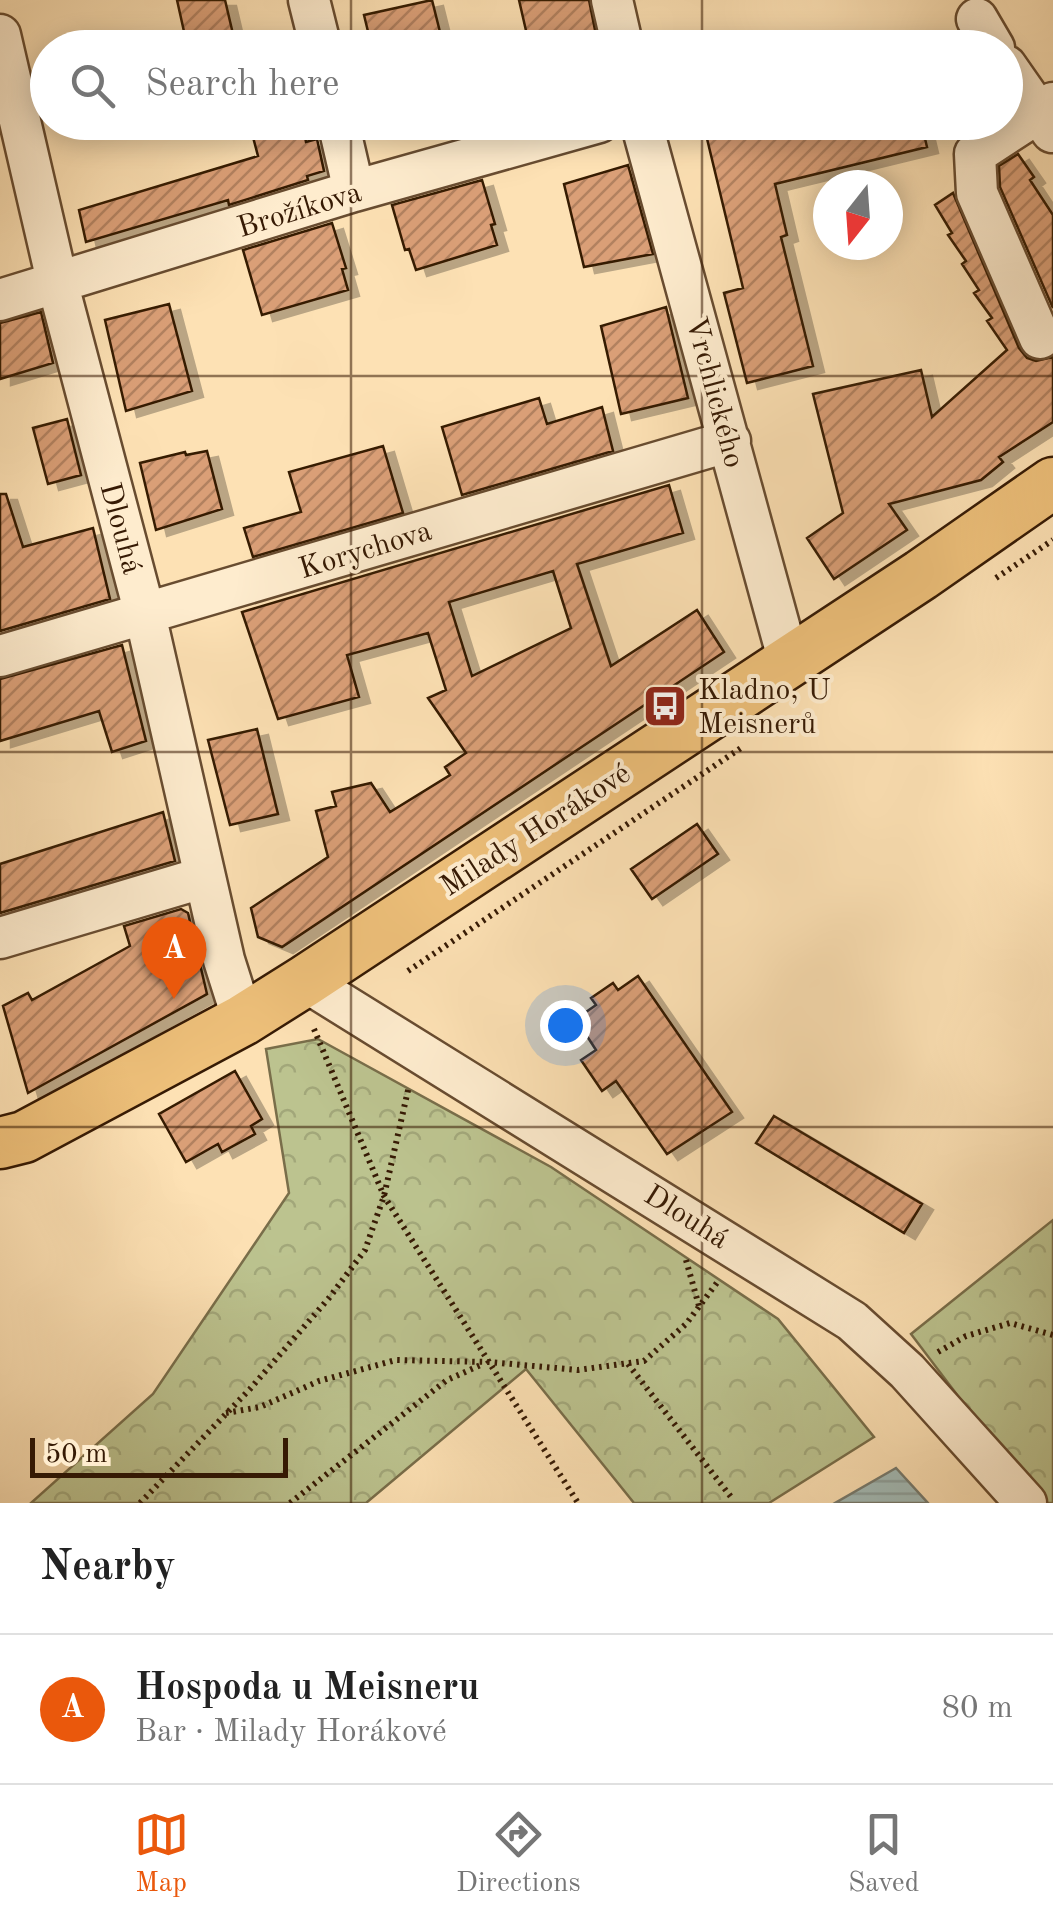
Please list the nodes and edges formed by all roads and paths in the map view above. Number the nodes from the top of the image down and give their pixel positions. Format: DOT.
graph roads {
  1 [pos="309,0"];
  2 [pos="612,0"];
  3 [pos="316,30"];
  4 [pos="619,30"];
  5 [pos="0,36"];
  6 [pos="1023,86"];
  7 [pos="1048,116"];
  8 [pos="1023,129"];
  9 [pos="342,140"];
  10 [pos="534,140"];
  11 [pos="646,140"];
  12 [pos="1003,140"];
  13 [pos="354,191"];
  14 [pos="58,284"];
  15 [pos="0,300"];
  16 [pos="1040,338"];
  17 [pos="730,441"];
  18 [pos="1053,483"];
  19 [pos="1053,540"];
  20 [pos="982,588"];
  21 [pos="145,614"];
  22 [pos="0,656"];
  23 [pos="789,662"];
  24 [pos="752,741"];
  25 [pos="205,877"];
  26 [pos="0,938"];
  27 [pos="408,971"];
  28 [pos="300,984"];
  29 [pos="243,1020"];
  30 [pos="417,1050"];
  31 [pos="0,1143"];
  32 [pos="384,1196"];
  33 [pos="742,1250"];
  34 [pos="1053,1335"];
  35 [pos="489,1362"];
  36 [pos="628,1363"];
  37 [pos="907,1370"];
  38 [pos="226,1413"];
  39 [pos="731,1497"];
  40 [pos="140,1503"];
  41 [pos="290,1503"];
  42 [pos="578,1503"];
  43 [pos="1026,1503"];
  1 -- 3 [label="street"];
  2 -- 4 [label="street"];
  5 -- 14 [label="street, Dlouhá"];
  6 -- 7 [label="street"];
  7 -- 8 [label="street"];
  9 -- 13 [label="street"];
  10 -- 13 [label="street, Brožíkova"];
  11 -- 17 [label="street, Vrchlického"];
  12 -- 16 [label="street"];
  13 -- 14 [label="street, Brožíkova"];
  14 -- 15 [label="street, Brožíkova"];
  14 -- 21 [label="street, Dlouhá"];
  17 -- 21 [label="street, Korychova"];
  17 -- 23 [label="street, Vrchlického"];
  18 -- 23 [label="main road, Milady Horákové"];
  19 -- 20 [label="path"];
  21 -- 22 [label="street, Korychova"];
  21 -- 25 [label="street, Dlouhá"];
  23 -- 28 [label="main road, Milady Horákové"];
  24 -- 27 [label="path"];
  25 -- 26 [label="street"];
  25 -- 29 [label="street, Dlouhá"];
  28 -- 29 [label="main road, Milady Horákové"];
  28 -- 30 [label="street, Dlouhá"];
  28 -- 32 [label="path"];
  29 -- 31 [label="main road, Milady Horákové"];
  30 -- 32 [label="path"];
  30 -- 33 [label="street, Dlouhá"];
  32 -- 35 [label="path"];
  32 -- 38 [label="path"];
  33 -- 36 [label="path"];
  33 -- 37 [label="street, Dlouhá"];
  34 -- 37 [label="path"];
  35 -- 36 [label="path"];
  35 -- 38 [label="path"];
  35 -- 41 [label="path"];
  35 -- 42 [label="path"];
  36 -- 39 [label="path"];
  37 -- 43 [label="street, Dlouhá"];
  38 -- 40 [label="path"];
}
